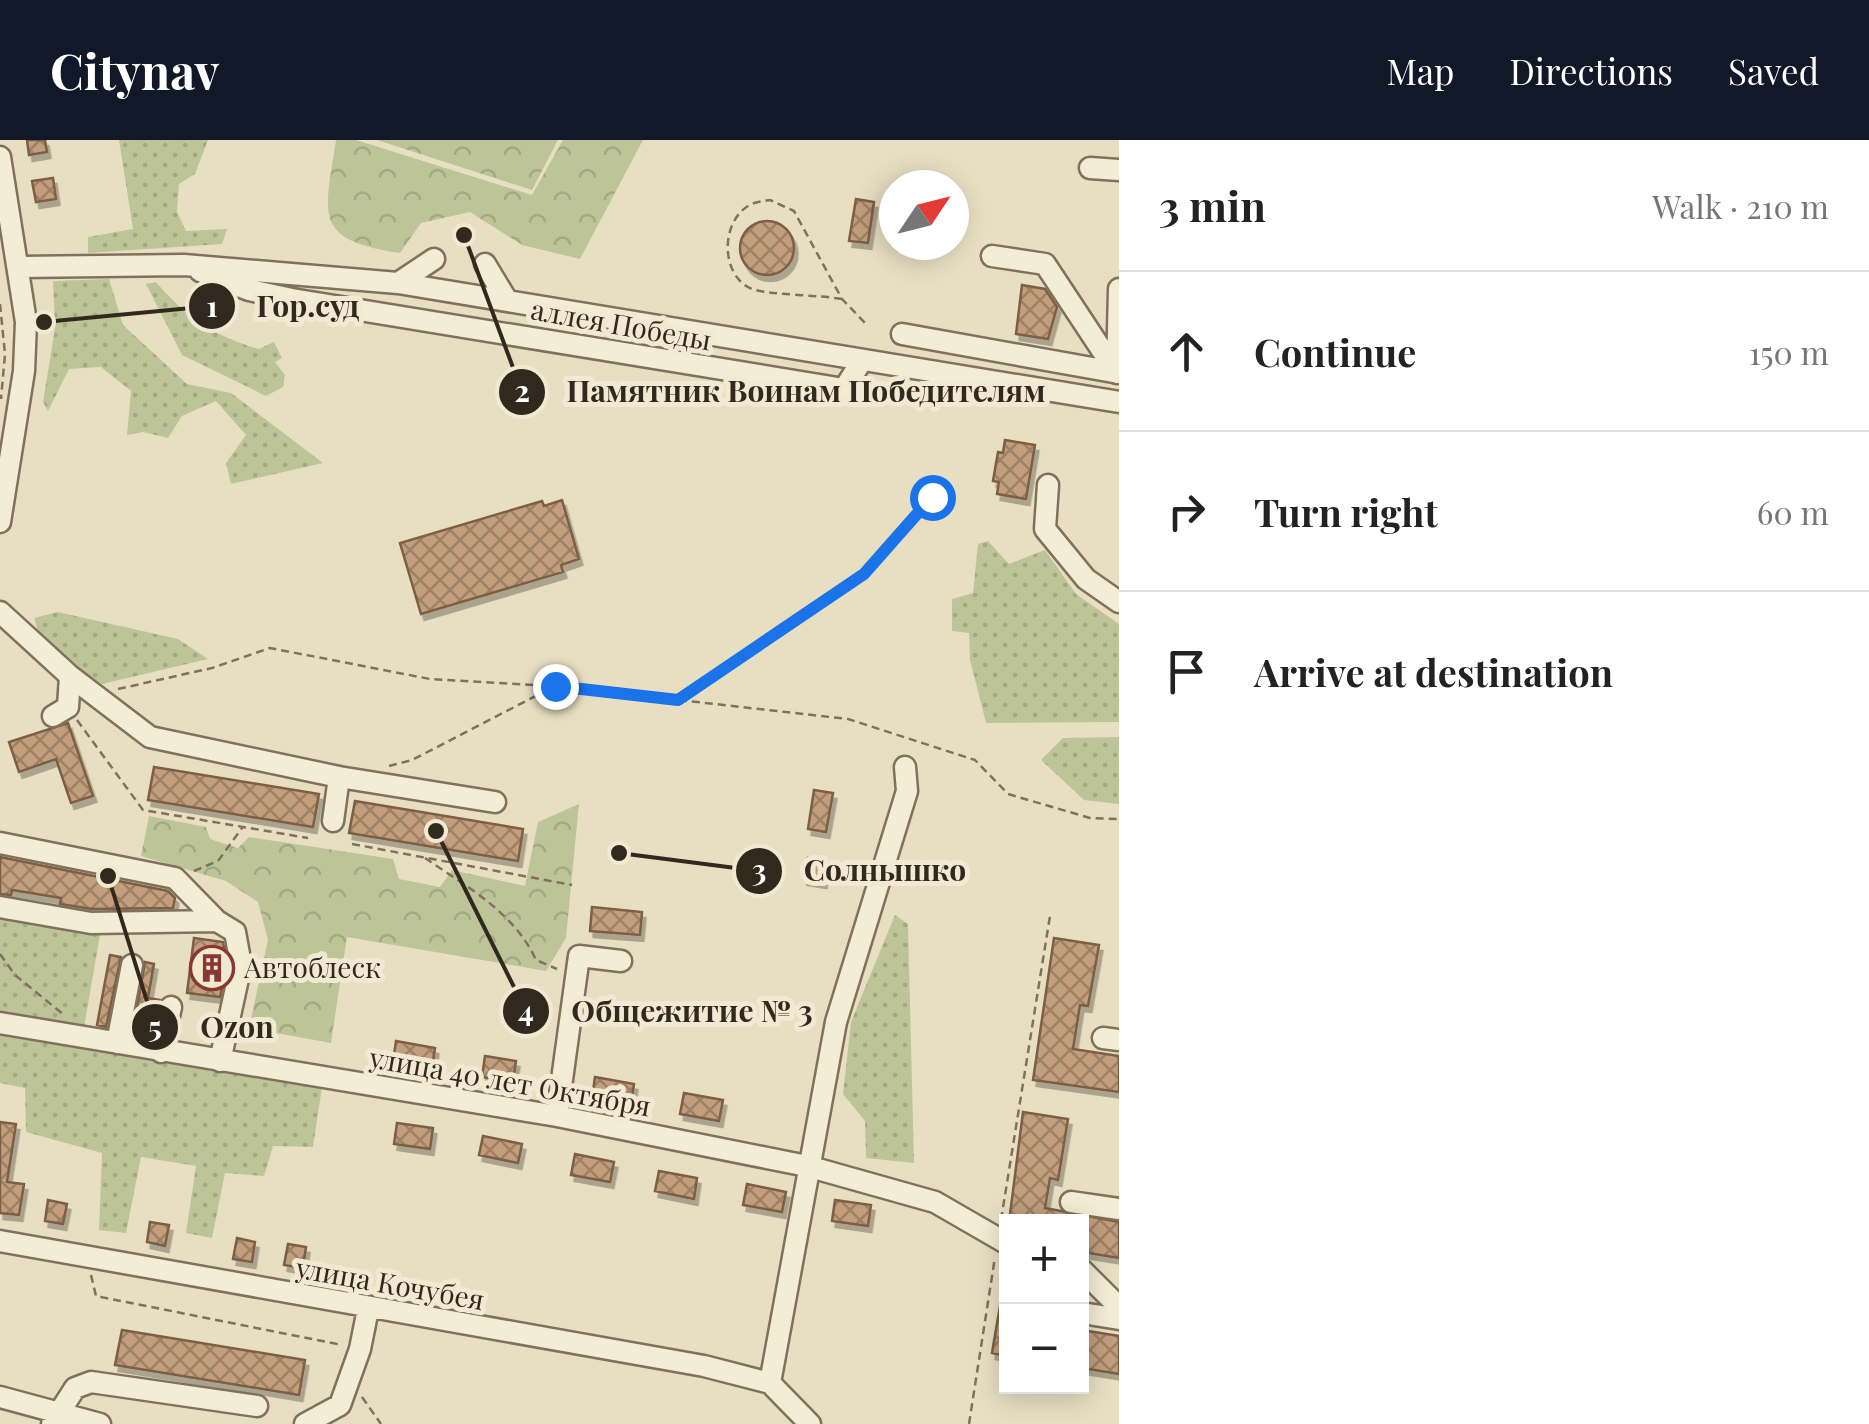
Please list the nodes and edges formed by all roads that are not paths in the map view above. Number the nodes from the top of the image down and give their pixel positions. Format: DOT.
graph roads {
  1 [pos="0,156"];
  2 [pos="1090,168"];
  3 [pos="1119,170"];
  4 [pos="992,256"];
  5 [pos="12,257"];
  6 [pos="434,259"];
  7 [pos="485,264"];
  8 [pos="184,266"];
  9 [pos="268,269"];
  10 [pos="398,283"];
  11 [pos="1119,288"];
  12 [pos="505,297"];
  13 [pos="292,299"];
  14 [pos="621,320"];
  15 [pos="698,334"];
  16 [pos="902,334"];
  17 [pos="780,348"];
  18 [pos="660,361"];
  19 [pos="861,362"];
  20 [pos="694,365"];
  21 [pos="717,369"];
  22 [pos="1118,373"];
  23 [pos="1119,402"];
  24 [pos="8,429"];
  25 [pos="1048,484"];
  26 [pos="0,522"];
  27 [pos="1119,602"];
  28 [pos="0,612"];
  29 [pos="70,676"];
  30 [pos="61,711"];
  31 [pos="905,767"];
  32 [pos="339,777"];
  33 [pos="494,802"];
  34 [pos="333,820"];
  35 [pos="0,843"];
  36 [pos="0,907"];
  37 [pos="217,922"];
  38 [pos="620,961"];
  39 [pos="132,964"];
  40 [pos="170,1007"];
  41 [pos="0,1023"];
  42 [pos="116,1043"];
  43 [pos="161,1052"];
  44 [pos="220,1061"];
  45 [pos="558,1116"];
  46 [pos="807,1166"];
  47 [pos="1071,1202"];
  48 [pos="1119,1209"];
  49 [pos="0,1240"];
  50 [pos="999,1240"];
  51 [pos="1089,1277"];
  52 [pos="368,1308"];
  53 [pos="1119,1308"];
  54 [pos="1089,1313"];
  55 [pos="1119,1318"];
  56 [pos="770,1383"];
  57 [pos="0,1398"];
  58 [pos="258,1406"];
  59 [pos="56,1419"];
  60 [pos="807,1423"];
  61 [pos="100,1424"];
  62 [pos="305,1424"];
  1 -- 5 [label="street"];
  2 -- 3 [label="street"];
  4 -- 22 [label="street"];
  5 -- 8 [label="street"];
  5 -- 24 [label="street"];
  6 -- 10 [label="street"];
  7 -- 12 [label="street"];
  8 -- 9 [label="street"];
  8 -- 13 [label="street, аллея Победы"];
  9 -- 10 [label="street"];
  9 -- 13 [label="street"];
  10 -- 12 [label="street"];
  11 -- 22 [label="street"];
  12 -- 14 [label="street"];
  13 -- 18 [label="street, аллея Победы"];
  14 -- 15 [label="street"];
  14 -- 18 [label="street"];
  15 -- 17 [label="street"];
  15 -- 20 [label="street"];
  16 -- 22 [label="street"];
  17 -- 19 [label="street"];
  17 -- 21 [label="street"];
  18 -- 20 [label="street, аллея Победы"];
  19 -- 21 [label="street, аллея Победы"];
  19 -- 23 [label="street"];
  20 -- 21 [label="street, аллея Победы"];
  24 -- 26 [label="street"];
  25 -- 27 [label="street"];
  28 -- 29 [label="street"];
  29 -- 30 [label="street"];
  29 -- 32 [label="street"];
  31 -- 46 [label="street"];
  32 -- 33 [label="street"];
  32 -- 34 [label="street"];
  35 -- 37 [label="street"];
  36 -- 37 [label="street"];
  37 -- 44 [label="street"];
  38 -- 45 [label="street"];
  39 -- 42 [label="street"];
  40 -- 43 [label="street"];
  41 -- 42 [label="street, улица 40 лет Октября"];
  42 -- 43 [label="street, улица 40 лет Октября"];
  43 -- 44 [label="street, улица 40 лет Октября"];
  44 -- 45 [label="street, улица 40 лет Октября"];
  45 -- 46 [label="street, улица 40 лет Октября"];
  46 -- 50 [label="street, улица 40 лет Октября"];
  46 -- 56 [label="street"];
  47 -- 48 [label="street"];
  49 -- 52 [label="street, улица Кочубея"];
  51 -- 53 [label="street"];
  52 -- 56 [label="street, улица Кочубея"];
  52 -- 62 [label="street"];
  54 -- 55 [label="street"];
  56 -- 60 [label="street"];
  57 -- 59 [label="street"];
  58 -- 59 [label="street"];
  59 -- 61 [label="street"];
}
